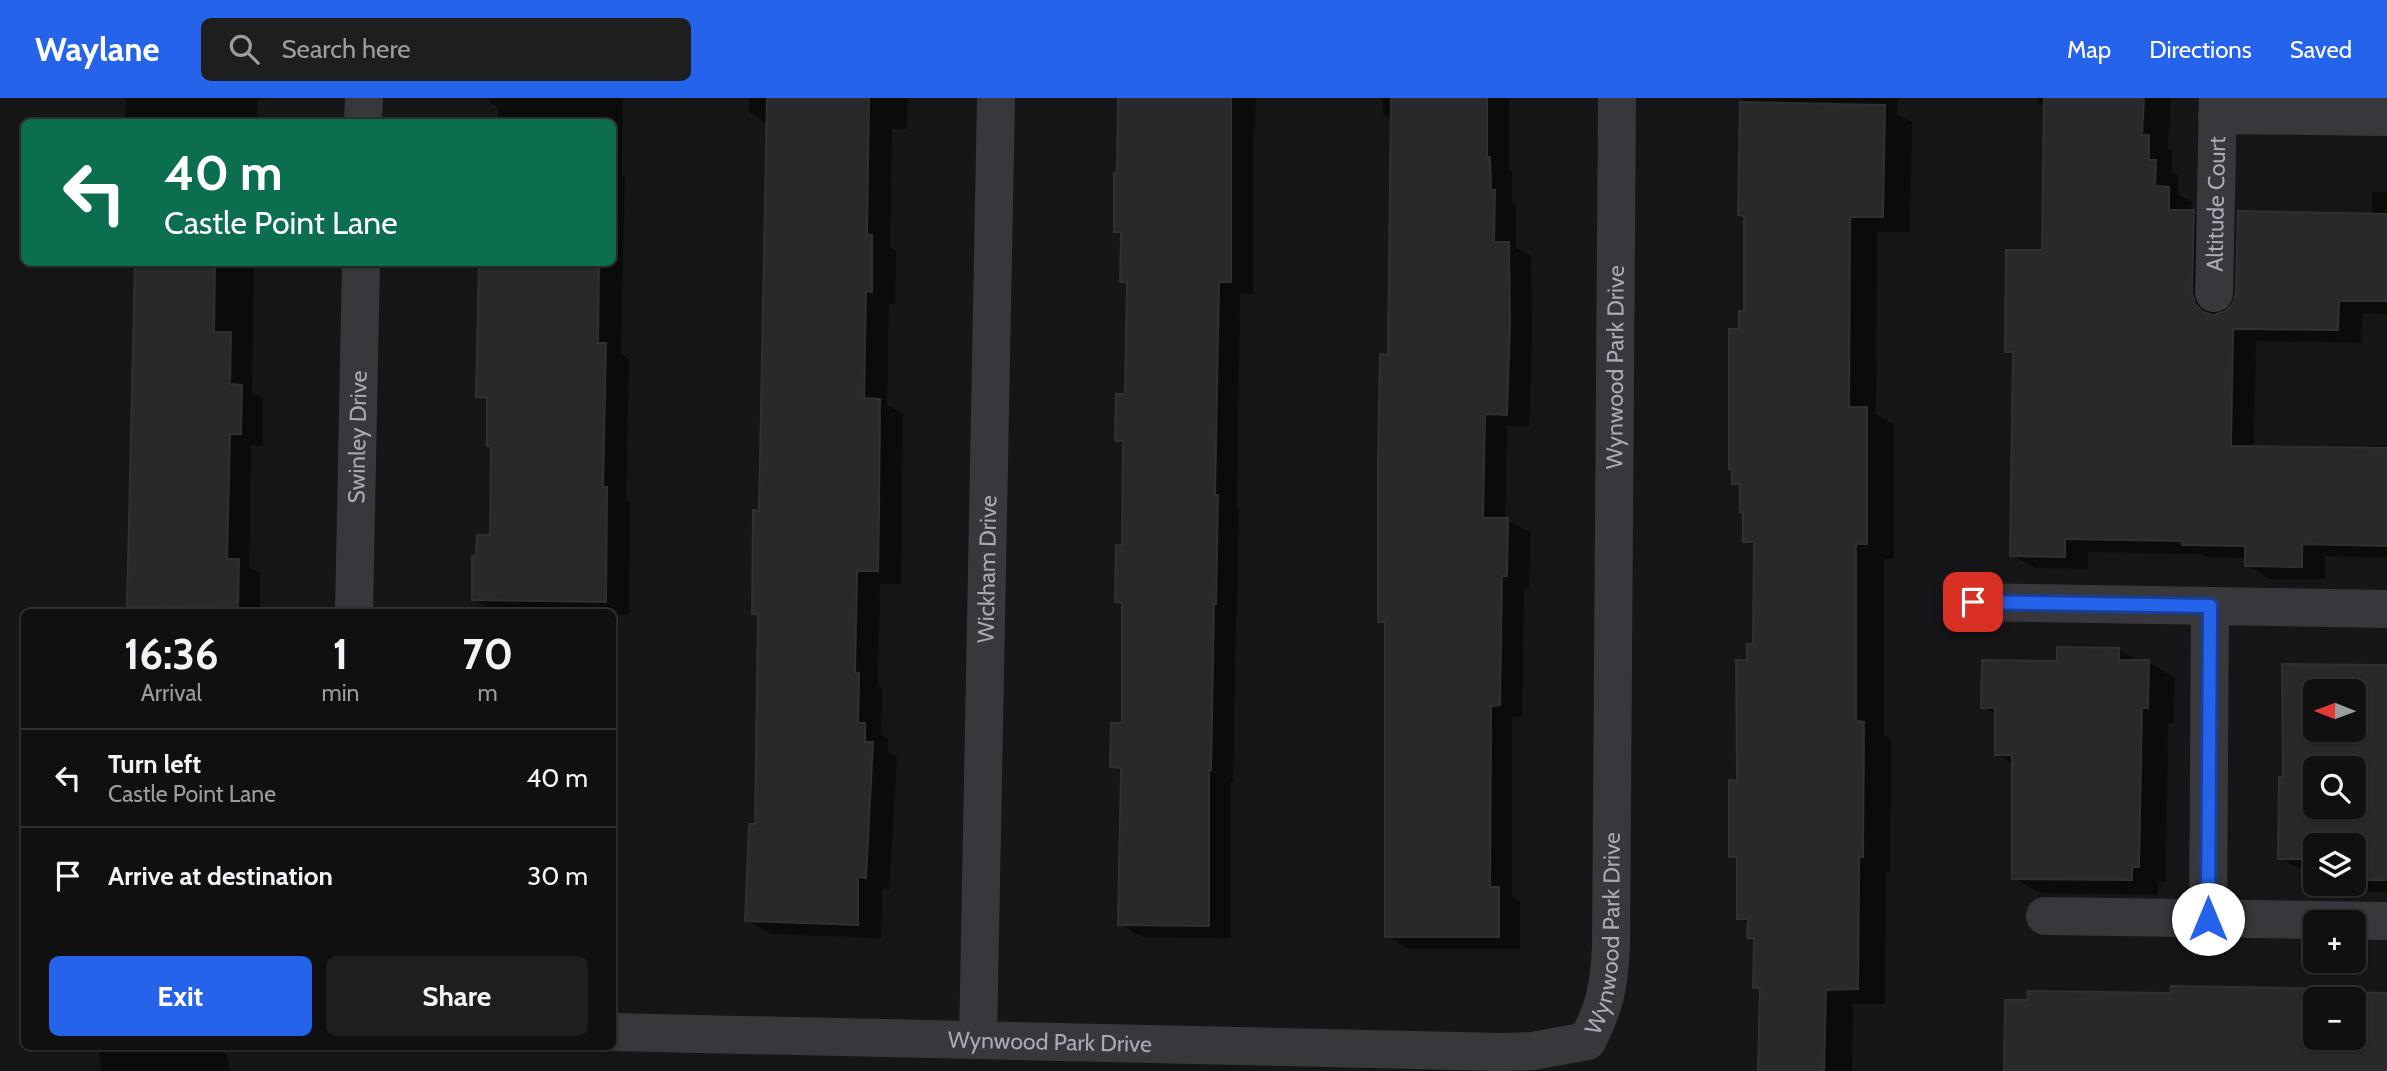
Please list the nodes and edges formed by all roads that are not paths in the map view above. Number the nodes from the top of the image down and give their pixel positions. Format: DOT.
graph roads {
  1 [pos="364,98"];
  2 [pos="996,98"];
  3 [pos="1617,98"];
  4 [pos="2218,106"];
  5 [pos="2387,117"];
  6 [pos="363,119"];
  7 [pos="361,266"];
  8 [pos="2214,293"];
  9 [pos="1973,602"];
  10 [pos="2210,606"];
  11 [pos="354,609"];
  12 [pos="2387,609"];
  13 [pos="2045,916"];
  14 [pos="2208,919"];
  15 [pos="2387,921"];
  16 [pos="616,1032"];
  17 [pos="978,1040"];
  1 -- 6 [label="street"];
  2 -- 17 [label="street, Wickham Drive"];
  3 -- 17 [label="street, Wynwood Park Drive"];
  4 -- 5 [label="street, Altitude Court"];
  4 -- 8 [label="street, Altitude Court"];
  7 -- 11 [label="street, Swinley Drive"];
  9 -- 10 [label="street"];
  10 -- 12 [label="street"];
  10 -- 14 [label="street"];
  13 -- 14 [label="street"];
  14 -- 15 [label="street"];
  16 -- 17 [label="street, Wynwood Park Drive"];
}
